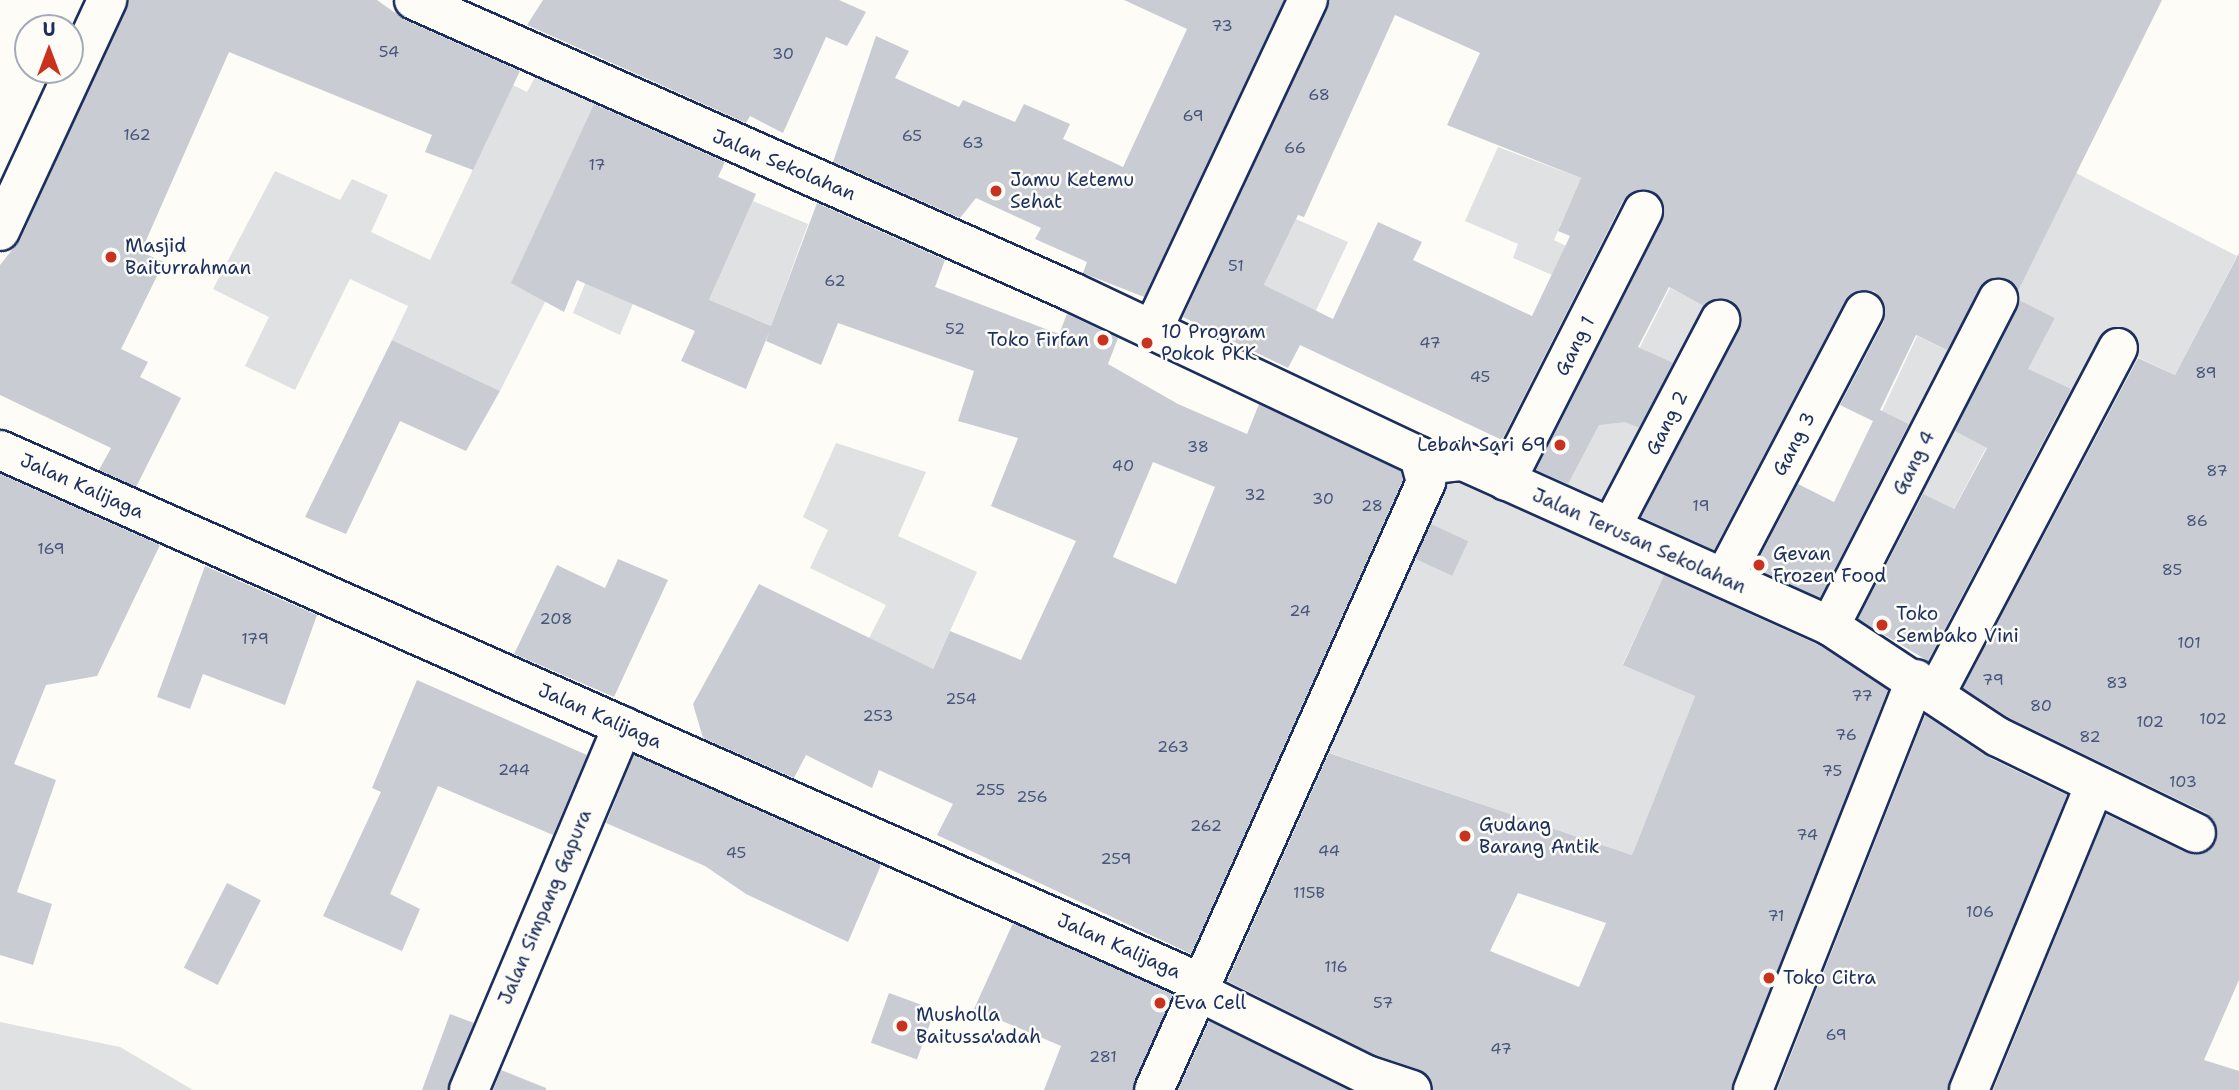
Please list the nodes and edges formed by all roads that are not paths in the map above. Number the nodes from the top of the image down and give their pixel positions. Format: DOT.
graph roads {
  1 [pos="107,0"];
  2 [pos="414,0"];
  3 [pos="1308,0"];
  4 [pos="1643,211"];
  5 [pos="0,231"];
  6 [pos="1998,299"];
  7 [pos="1864,311"];
  8 [pos="1720,320"];
  9 [pos="1153,329"];
  10 [pos="2118,348"];
  11 [pos="0,450"];
  12 [pos="1424,465"];
  13 [pos="1506,481"];
  14 [pos="1612,526"];
  15 [pos="1724,578"];
  16 [pos="1841,632"];
  17 [pos="1926,686"];
  18 [pos="623,726"];
  19 [pos="2094,786"];
  20 [pos="2196,833"];
  21 [pos="1199,987"];
  22 [pos="469,1090"];
  23 [pos="1154,1090"];
  24 [pos="1412,1090"];
  25 [pos="1753,1090"];
  26 [pos="1969,1090"];
  1 -- 5 [label="street"];
  2 -- 9 [label="street, Jalan Sekolahan"];
  3 -- 9 [label="street"];
  4 -- 13 [label="street, Gang 1"];
  6 -- 16 [label="street, Gang 4"];
  7 -- 15 [label="street, Gang 3"];
  8 -- 14 [label="street, Gang 2"];
  9 -- 12 [label="street, Jalan Sekolahan"];
  10 -- 17 [label="street"];
  11 -- 18 [label="street, Jalan Kalijaga"];
  12 -- 13 [label="street, Jalan Terusan Sekolahan"];
  12 -- 21 [label="street"];
  13 -- 14 [label="street, Jalan Terusan Sekolahan"];
  14 -- 15 [label="street, Jalan Terusan Sekolahan"];
  15 -- 16 [label="street, Jalan Terusan Sekolahan"];
  16 -- 17 [label="street, Jalan Terusan Sekolahan"];
  17 -- 19 [label="street, Jalan Terusan Sekolahan"];
  17 -- 25 [label="street"];
  18 -- 21 [label="street, Jalan Kalijaga"];
  18 -- 22 [label="street, Jalan Simpang Gapura"];
  19 -- 20 [label="street, Jalan Terusan Sekolahan"];
  19 -- 26 [label="street"];
  21 -- 23 [label="street"];
  21 -- 24 [label="street, Jalan Kalijaga"];
}
